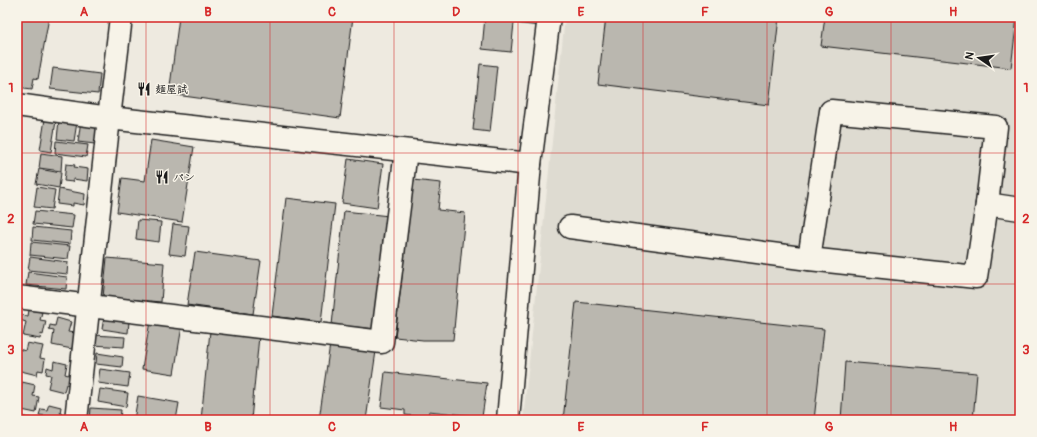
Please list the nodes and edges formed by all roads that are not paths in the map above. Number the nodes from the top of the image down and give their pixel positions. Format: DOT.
graph roads {
  1 [pos="121,17"];
  2 [pos="550,17"];
  3 [pos="17,105"];
  4 [pos="109,118"];
  5 [pos="406,151"];
  6 [pos="530,164"];
  7 [pos="987,204"];
  8 [pos="1020,209"];
  9 [pos="570,227"];
  10 [pos="809,259"];
  11 [pos="17,297"];
  12 [pos="89,305"];
  13 [pos="76,420"];
  14 [pos="508,420"];
  1 -- 4 [label="street"];
  2 -- 6 [label="street"];
  3 -- 4 [label="street"];
  4 -- 5 [label="street"];
  4 -- 12 [label="street"];
  5 -- 6 [label="street"];
  5 -- 12 [label="street"];
  6 -- 14 [label="street"];
  7 -- 8 [label="street"];
  7 -- 10 [label="street"];
  7 -- 10 [label="street"];
  9 -- 10 [label="street"];
  11 -- 12 [label="street"];
  12 -- 13 [label="street"];
}
